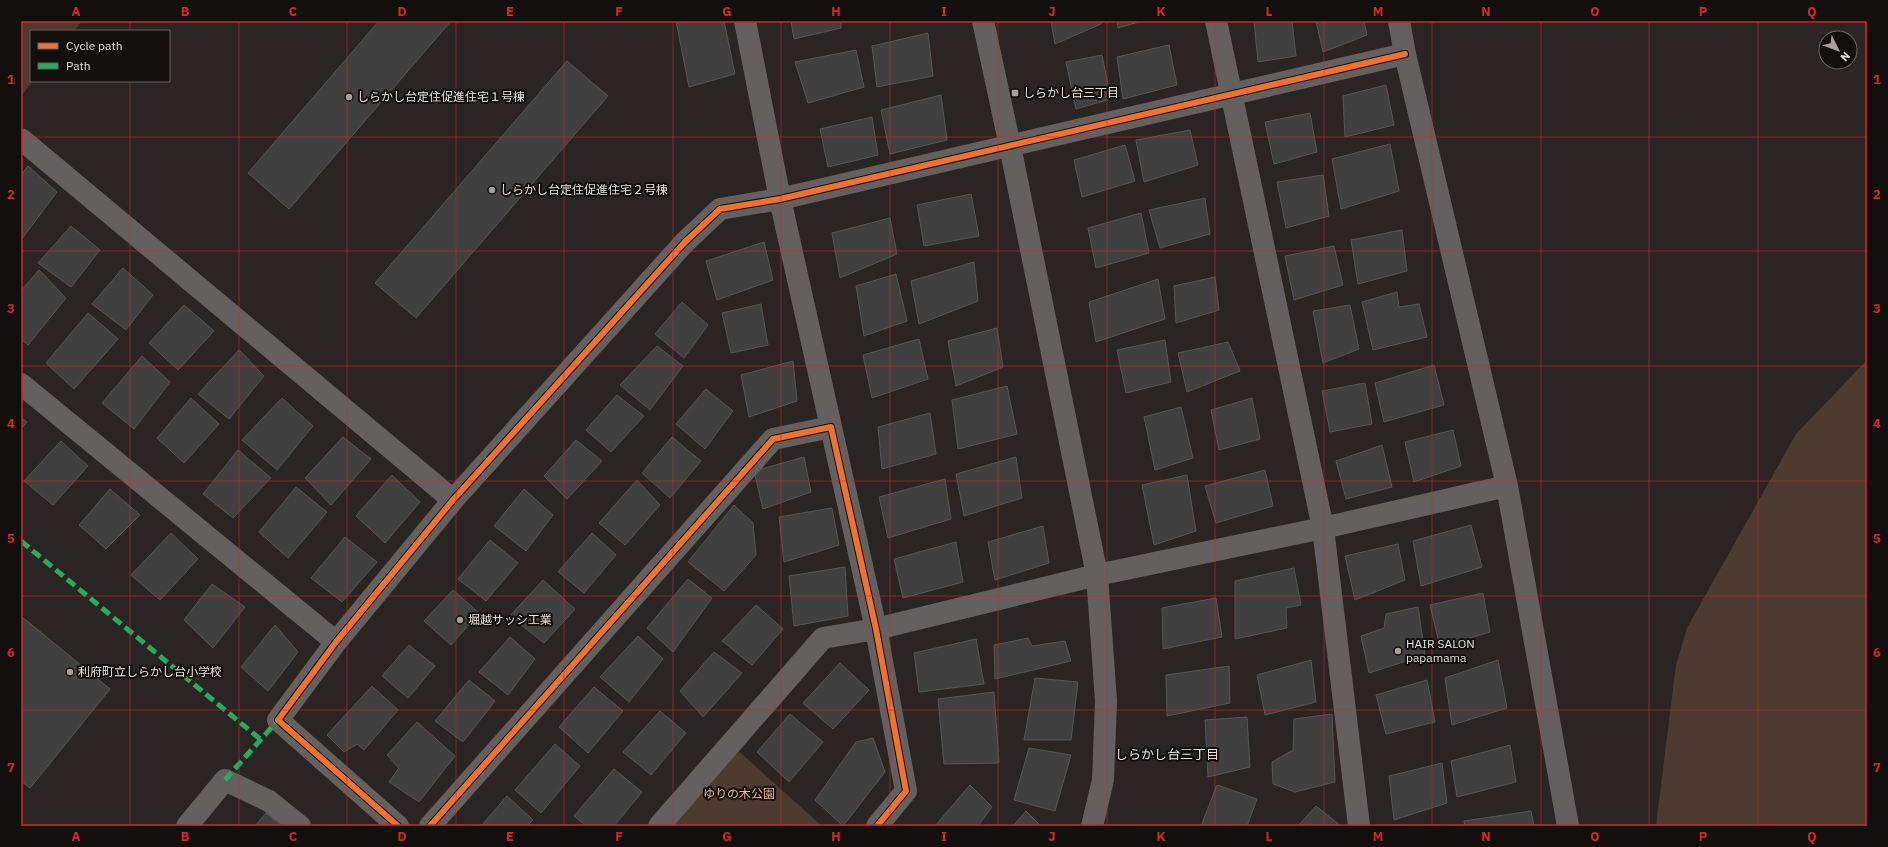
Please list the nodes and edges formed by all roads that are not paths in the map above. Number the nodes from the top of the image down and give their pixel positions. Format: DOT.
graph roads {
  1 [pos="745,21"];
  2 [pos="983,21"];
  3 [pos="1216,21"];
  4 [pos="1399,21"];
  5 [pos="1405,54"];
  6 [pos="1231,94"];
  7 [pos="21,139"];
  8 [pos="1010,146"];
  9 [pos="780,199"];
  10 [pos="21,384"];
  11 [pos="831,427"];
  12 [pos="1507,486"];
  13 [pos="453,500"];
  14 [pos="1323,528"];
  15 [pos="1097,575"];
  16 [pos="876,629"];
  17 [pos="336,642"];
  18 [pos="187,826"];
  19 [pos="300,826"];
  20 [pos="398,826"];
  21 [pos="430,826"];
  22 [pos="659,826"];
  23 [pos="877,826"];
  24 [pos="1092,826"];
  25 [pos="1359,826"];
  26 [pos="1568,826"];
  1 -- 9 [label="street"];
  2 -- 8 [label="street"];
  3 -- 6 [label="street"];
  4 -- 5 [label="street"];
  5 -- 6 [label="street"];
  5 -- 12 [label="street"];
  6 -- 8 [label="street"];
  6 -- 14 [label="street"];
  7 -- 13 [label="street"];
  8 -- 9 [label="street"];
  8 -- 15 [label="street"];
  9 -- 11 [label="street"];
  9 -- 13 [label="street"];
  10 -- 17 [label="street"];
  11 -- 16 [label="street"];
  11 -- 21 [label="street"];
  12 -- 14 [label="street"];
  12 -- 26 [label="street"];
  13 -- 17 [label="street"];
  14 -- 15 [label="street"];
  14 -- 25 [label="street"];
  15 -- 16 [label="street"];
  15 -- 24 [label="street"];
  16 -- 22 [label="street"];
  16 -- 23 [label="street"];
  17 -- 20 [label="street"];
  18 -- 19 [label="street"];
}
